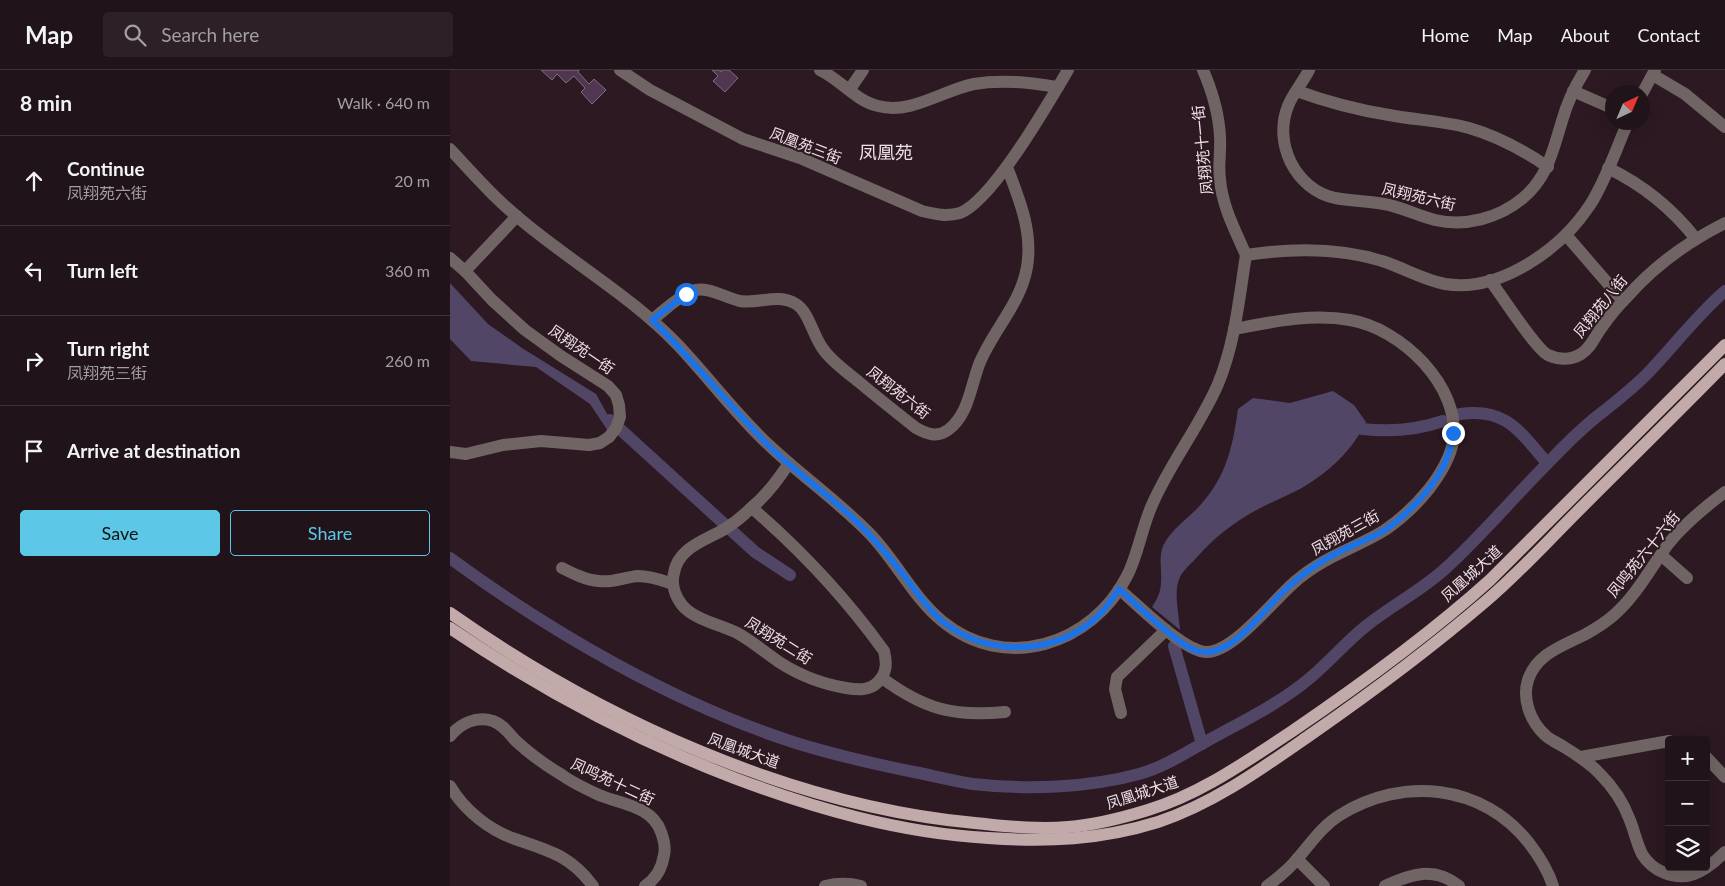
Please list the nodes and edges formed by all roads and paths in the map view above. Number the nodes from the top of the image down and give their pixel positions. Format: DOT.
graph roads {
  1 [pos="620,70"];
  2 [pos="820,70"];
  3 [pos="863,70"];
  4 [pos="1068,70"];
  5 [pos="1203,70"];
  6 [pos="1309,70"];
  7 [pos="1585,70"];
  8 [pos="1654,73"];
  9 [pos="1647,85"];
  10 [pos="1058,87"];
  11 [pos="850,89"];
  12 [pos="1297,91"];
  13 [pos="1574,91"];
  14 [pos="1605,105"];
  15 [pos="1725,127"];
  16 [pos="1625,130"];
  17 [pos="450,149"];
  18 [pos="1007,166"];
  19 [pos="1548,167"];
  20 [pos="1608,168"];
  21 [pos="517,216"];
  22 [pos="1725,223"];
  23 [pos="1566,235"];
  24 [pos="1696,238"];
  25 [pos="1246,255"];
  26 [pos="450,258"];
  27 [pos="465,271"];
  28 [pos="1490,280"];
  29 [pos="1623,301"];
  30 [pos="652,320"];
  31 [pos="1234,329"];
  32 [pos="1725,345"];
  33 [pos="1725,364"];
  34 [pos="450,452"];
  35 [pos="789,463"];
  36 [pos="1725,492"];
  37 [pos="752,508"];
  38 [pos="1661,555"];
  39 [pos="562,568"];
  40 [pos="1687,578"];
  41 [pos="673,584"];
  42 [pos="1119,589"];
  43 [pos="450,613"];
  44 [pos="450,628"];
  45 [pos="1166,630"];
  46 [pos="882,678"];
  47 [pos="1005,712"];
  48 [pos="1122,713"];
  49 [pos="450,736"];
  50 [pos="1665,742"];
  51 [pos="1581,757"];
  52 [pos="1710,761"];
  53 [pos="1725,778"];
  54 [pos="450,786"];
  55 [pos="1725,852"];
  56 [pos="1297,859"];
  57 [pos="646,885"];
  58 [pos="593,886"];
  59 [pos="825,886"];
  60 [pos="861,886"];
  61 [pos="1267,886"];
  62 [pos="1324,886"];
  63 [pos="1385,886"];
  64 [pos="1459,886"];
  65 [pos="1552,886"];
  1 -- 18 [label="street, 凤凰苑三街"];
  2 -- 11 [label="street"];
  3 -- 11 [label="street"];
  4 -- 10 [label="street, 凤凰苑三街"];
  5 -- 25 [label="street, 凤翔苑十一街"];
  6 -- 12 [label="street"];
  7 -- 13 [label="street, 凤翔苑六街"];
  8 -- 9 [label="street"];
  8 -- 15 [label="street"];
  10 -- 11 [label="street"];
  10 -- 18 [label="street, 凤凰苑三街"];
  12 -- 19 [label="street"];
  12 -- 19 [label="street, 凤翔苑六街"];
  13 -- 14 [label="street"];
  13 -- 19 [label="street, 凤翔苑六街"];
  16 -- 20 [label="street"];
  17 -- 21 [label="street"];
  18 -- 30 [label="street, 凤翔苑六街"];
  20 -- 23 [label="street"];
  20 -- 24 [label="street"];
  21 -- 27 [label="street"];
  21 -- 30 [label="street"];
  22 -- 24 [label="street, 凤翔苑八街"];
  23 -- 28 [label="street"];
  23 -- 29 [label="street"];
  24 -- 29 [label="street, 凤翔苑八街"];
  25 -- 28 [label="street"];
  25 -- 31 [label="street"];
  26 -- 27 [label="street, 凤翔苑一街"];
  27 -- 34 [label="street, 凤翔苑一街"];
  28 -- 29 [label="street, 凤翔苑八街"];
  30 -- 35 [label="street"];
  31 -- 42 [label="street"];
  31 -- 45 [label="street, 凤翔苑三街"];
  32 -- 43 [label="main road, 凤凰城大道"];
  33 -- 44 [label="main road, 凤凰城大道"];
  35 -- 37 [label="street"];
  35 -- 42 [label="street"];
  36 -- 38 [label="street, 凤鸣苑六十六街"];
  37 -- 41 [label="street"];
  37 -- 46 [label="street"];
  38 -- 40 [label="street"];
  38 -- 51 [label="street, 凤鸣苑六十六街"];
  39 -- 41 [label="street"];
  41 -- 46 [label="street, 凤翔苑二街"];
  42 -- 45 [label="street, 凤翔苑三街"];
  45 -- 48 [label="street"];
  46 -- 47 [label="street"];
  49 -- 57 [label="street, 凤鸣苑十二街"];
  50 -- 51 [label="street"];
  51 -- 55 [label="street"];
  52 -- 53 [label="street"];
  54 -- 58 [label="street"];
  56 -- 61 [label="street"];
  56 -- 62 [label="street"];
  56 -- 65 [label="street"];
  59 -- 60 [label="street"];
  63 -- 64 [label="street"];
}
